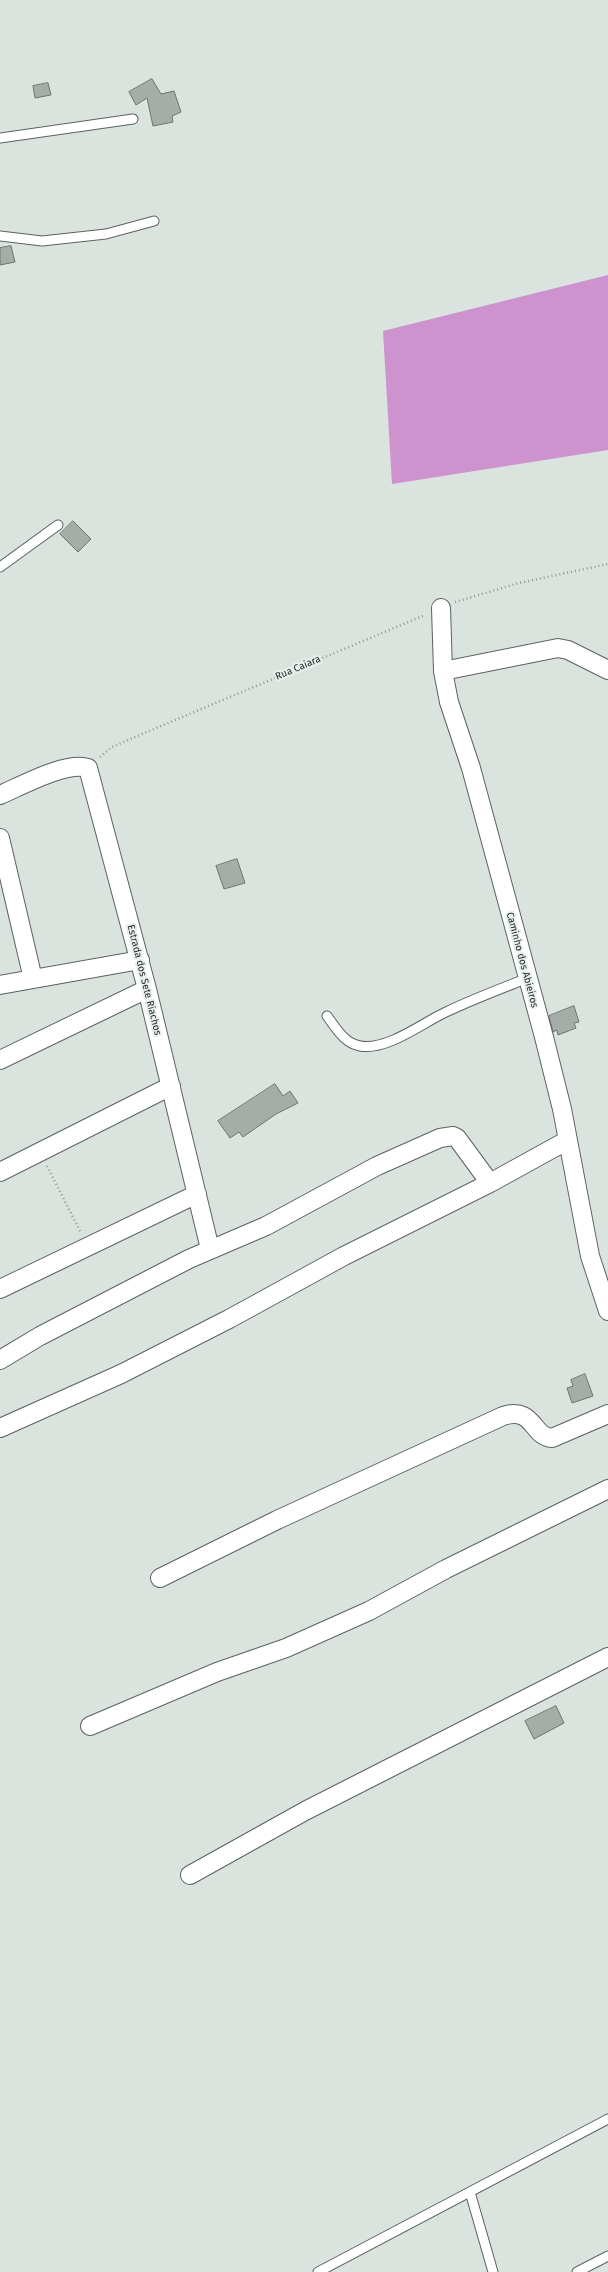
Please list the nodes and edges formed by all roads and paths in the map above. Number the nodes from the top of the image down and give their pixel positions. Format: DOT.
graph roads {
  1 [pos="133,119"];
  2 [pos="0,138"];
  3 [pos="154,221"];
  4 [pos="0,236"];
  5 [pos="58,525"];
  6 [pos="608,564"];
  7 [pos="0,567"];
  8 [pos="441,608"];
  9 [pos="608,670"];
  10 [pos="443,671"];
  11 [pos="88,768"];
  12 [pos="0,795"];
  13 [pos="0,838"];
  14 [pos="140,960"];
  15 [pos="528,978"];
  16 [pos="33,979"];
  17 [pos="0,985"];
  18 [pos="148,989"];
  19 [pos="327,1016"];
  20 [pos="0,1060"];
  21 [pos="170,1086"];
  22 [pos="568,1140"];
  23 [pos="40,1151"];
  24 [pos="0,1172"];
  25 [pos="490,1183"];
  26 [pos="197,1194"];
  27 [pos="88,1247"];
  28 [pos="210,1249"];
  29 [pos="0,1290"];
  30 [pos="608,1311"];
  31 [pos="0,1360"];
  32 [pos="608,1414"];
  33 [pos="0,1428"];
  34 [pos="608,1489"];
  35 [pos="160,1578"];
  36 [pos="608,1657"];
  37 [pos="90,1726"];
  38 [pos="190,1876"];
  39 [pos="608,2119"];
  40 [pos="470,2192"];
  41 [pos="608,2256"];
  42 [pos="318,2272"];
  43 [pos="493,2272"];
  44 [pos="576,2272"];
  1 -- 2 [label="lane"];
  3 -- 4 [label="lane"];
  5 -- 7 [label="lane"];
  6 -- 8 [label="path, Rua Caiara"];
  8 -- 10 [label="street, Caminho dos Abieiros"];
  8 -- 11 [label="path, Rua Caiara"];
  9 -- 10 [label="street"];
  10 -- 15 [label="street, Caminho dos Abieiros"];
  11 -- 12 [label="street"];
  11 -- 14 [label="street, Estrada dos Sete Riachos"];
  13 -- 16 [label="street"];
  14 -- 16 [label="street"];
  14 -- 18 [label="street, Estrada dos Sete Riachos"];
  15 -- 19 [label="lane"];
  15 -- 22 [label="street, Caminho dos Abieiros"];
  16 -- 17 [label="street"];
  18 -- 20 [label="street"];
  18 -- 21 [label="street, Estrada dos Sete Riachos"];
  21 -- 23 [label="street"];
  21 -- 26 [label="street, Estrada dos Sete Riachos"];
  22 -- 25 [label="street"];
  22 -- 30 [label="street, Caminho dos Abieiros"];
  23 -- 24 [label="street"];
  23 -- 27 [label="path"];
  25 -- 28 [label="street"];
  25 -- 33 [label="street"];
  26 -- 27 [label="street"];
  26 -- 28 [label="street, Estrada dos Sete Riachos"];
  27 -- 29 [label="street"];
  28 -- 31 [label="street"];
  32 -- 35 [label="street"];
  34 -- 37 [label="street"];
  36 -- 38 [label="street"];
  39 -- 40 [label="lane"];
  40 -- 42 [label="lane"];
  40 -- 43 [label="lane"];
  41 -- 44 [label="lane"];
}
